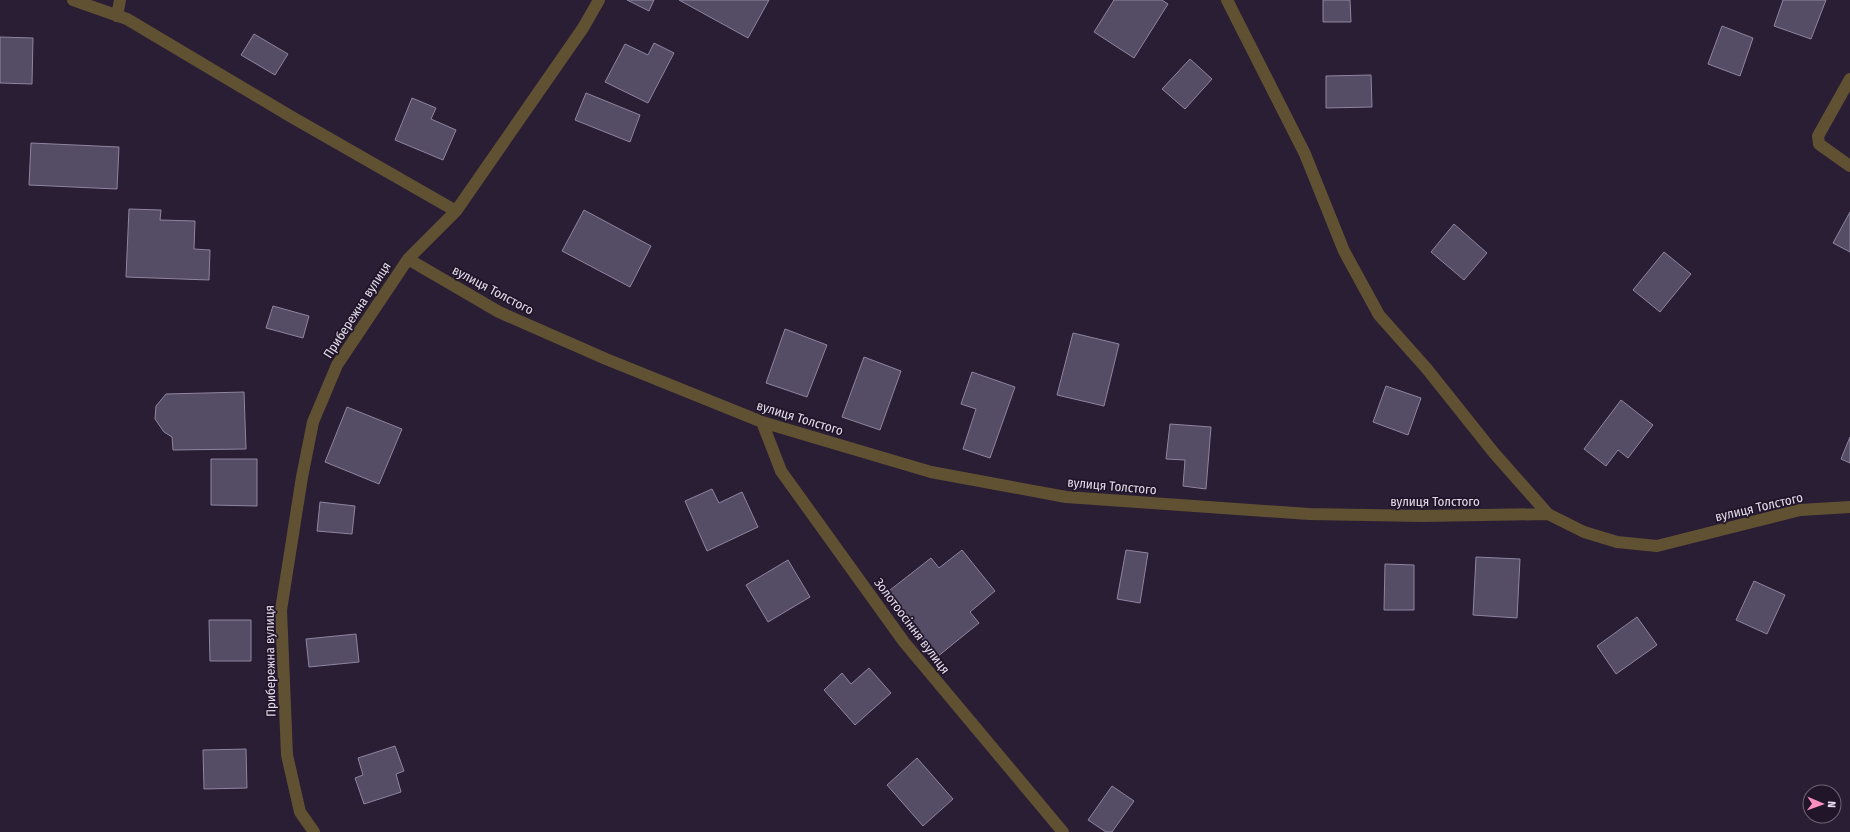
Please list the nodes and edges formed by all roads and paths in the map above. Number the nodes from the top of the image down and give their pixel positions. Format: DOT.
graph roads {
  1 [pos="73,0"];
  2 [pos="120,0"];
  3 [pos="599,0"];
  4 [pos="1227,0"];
  5 [pos="117,16"];
  6 [pos="1850,79"];
  7 [pos="1850,166"];
  8 [pos="456,211"];
  9 [pos="408,259"];
  10 [pos="762,422"];
  11 [pos="1850,507"];
  12 [pos="1548,514"];
  13 [pos="314,832"];
  14 [pos="1063,832"];
  1 -- 5 [label="street"];
  2 -- 5 [label="street"];
  3 -- 8 [label="street, Прибережна вулиця"];
  4 -- 12 [label="street"];
  5 -- 8 [label="street"];
  6 -- 7 [label="street"];
  8 -- 9 [label="street, Прибережна вулиця"];
  9 -- 10 [label="street, вулиця Толстого"];
  9 -- 13 [label="street, Прибережна вулиця"];
  10 -- 12 [label="street, вулиця Толстого"];
  10 -- 14 [label="street, Золотоосіння вулиця"];
  11 -- 12 [label="street, вулиця Толстого"];
}
